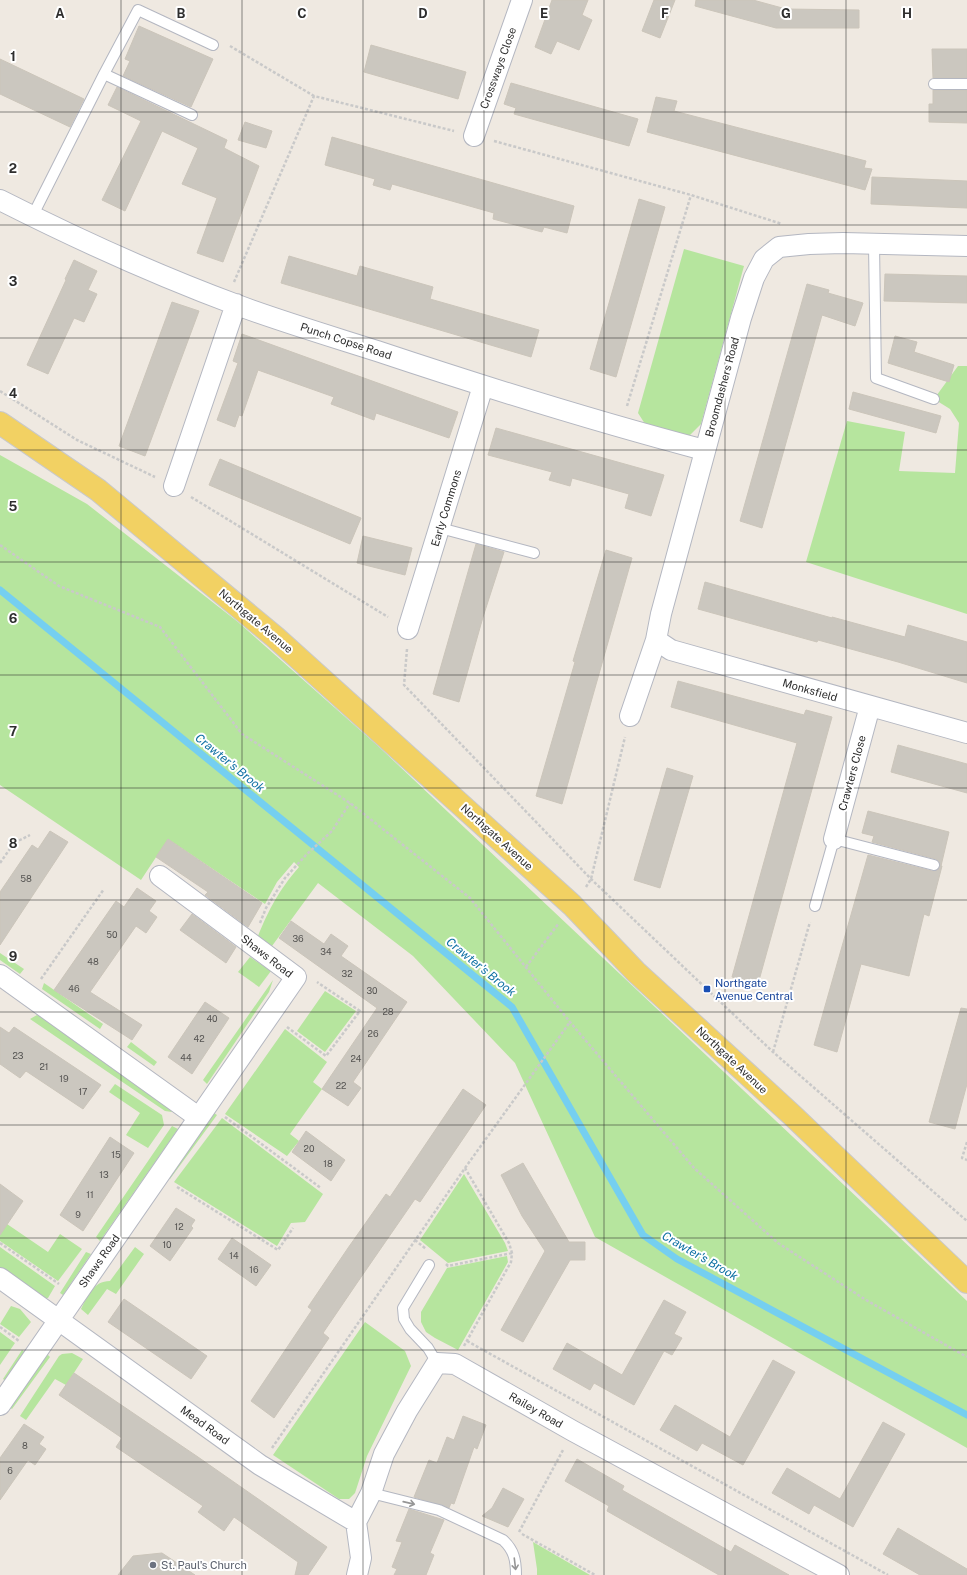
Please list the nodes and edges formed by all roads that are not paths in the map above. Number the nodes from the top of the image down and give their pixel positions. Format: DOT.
graph roads {
  1 [pos="522,0"];
  2 [pos="214,45"];
  3 [pos="104,74"];
  4 [pos="934,84"];
  5 [pos="967,84"];
  6 [pos="192,114"];
  7 [pos="474,136"];
  8 [pos="0,200"];
  9 [pos="32,217"];
  10 [pos="874,244"];
  11 [pos="967,246"];
  12 [pos="231,302"];
  13 [pos="483,386"];
  14 [pos="934,399"];
  15 [pos="0,423"];
  16 [pos="704,450"];
  17 [pos="174,486"];
  18 [pos="440,528"];
  19 [pos="534,553"];
  20 [pos="408,629"];
  21 [pos="656,640"];
  22 [pos="870,706"];
  23 [pos="630,716"];
  24 [pos="967,733"];
  25 [pos="834,838"];
  26 [pos="934,865"];
  27 [pos="160,876"];
  28 [pos="815,906"];
  29 [pos="0,976"];
  30 [pos="202,1110"];
  31 [pos="429,1265"];
  32 [pos="0,1278"];
  33 [pos="967,1282"];
  34 [pos="59,1319"];
  35 [pos="446,1364"];
  36 [pos="0,1404"];
  37 [pos="371,1494"];
  38 [pos="356,1522"];
  39 [pos="357,1575"];
  40 [pos="516,1575"];
  41 [pos="839,1575"];
  1 -- 7 [label="street, Crossways Close"];
  2 -- 3 [label="lane"];
  3 -- 6 [label="lane"];
  3 -- 9 [label="lane"];
  4 -- 5 [label="lane"];
  8 -- 9 [label="street, Punch Copse Road"];
  9 -- 12 [label="street, Punch Copse Road"];
  10 -- 11 [label="street, Broomdashers Road"];
  10 -- 14 [label="lane"];
  10 -- 16 [label="street, Broomdashers Road"];
  12 -- 13 [label="street, Punch Copse Road"];
  12 -- 17 [label="street"];
  13 -- 16 [label="street, Punch Copse Road"];
  13 -- 18 [label="street, Early Commons"];
  15 -- 33 [label="main road, Northgate Avenue"];
  16 -- 21 [label="street, Broomdashers Road"];
  18 -- 19 [label="lane"];
  18 -- 20 [label="street, Early Commons"];
  21 -- 22 [label="street, Monksfield"];
  21 -- 23 [label="street, Broomdashers Road"];
  22 -- 24 [label="street, Monksfield"];
  22 -- 25 [label="street, Crawters Close"];
  25 -- 26 [label="lane"];
  25 -- 28 [label="lane"];
  27 -- 30 [label="street, Shaws Road"];
  29 -- 30 [label="street"];
  30 -- 34 [label="street, Shaws Road"];
  31 -- 35 [label="lane"];
  32 -- 34 [label="street, Mead Road"];
  34 -- 36 [label="street, Shaws Road"];
  34 -- 38 [label="street, Mead Road"];
  35 -- 37 [label="street"];
  35 -- 41 [label="street, Railey Road"];
  37 -- 38 [label="street"];
  37 -- 40 [label="lane, one-way"];
  38 -- 39 [label="street"];
}
